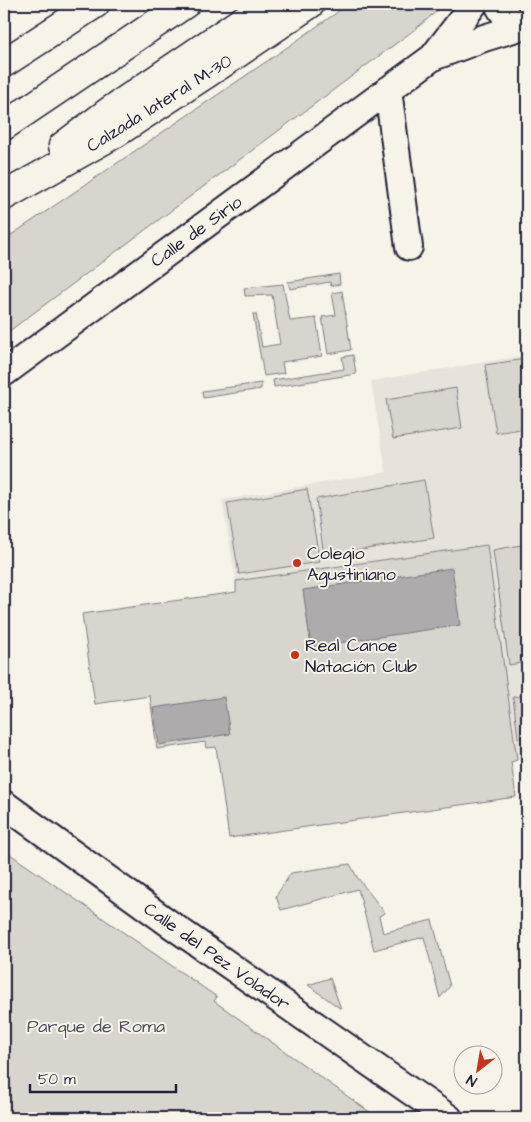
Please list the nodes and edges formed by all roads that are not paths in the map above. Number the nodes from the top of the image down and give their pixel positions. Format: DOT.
graph roads {
  1 [pos="95,4"];
  2 [pos="185,4"];
  3 [pos="267,4"];
  4 [pos="310,4"];
  5 [pos="474,4"];
  6 [pos="498,4"];
  7 [pos="525,26"];
  8 [pos="433,57"];
  9 [pos="4,63"];
  10 [pos="388,90"];
  11 [pos="4,126"];
  12 [pos="4,191"];
  13 [pos="4,196"];
  14 [pos="409,247"];
  15 [pos="4,372"];
  16 [pos="4,804"];
  17 [pos="439,1114"];
  1 -- 9 [label="highway"];
  2 -- 11 [label="highway"];
  3 -- 12 [label="highway"];
  4 -- 13 [label="highway, Calzada lateral M-30"];
  5 -- 8 [label="street, Calle de Sirio"];
  6 -- 7 [label="street, Calle de Sirio"];
  7 -- 8 [label="street, Calle de Sirio"];
  8 -- 10 [label="street, Calle de Sirio"];
  10 -- 14 [label="street"];
  10 -- 15 [label="street, Calle de Sirio"];
  16 -- 17 [label="street, Calle del Pez Volador"];
}
